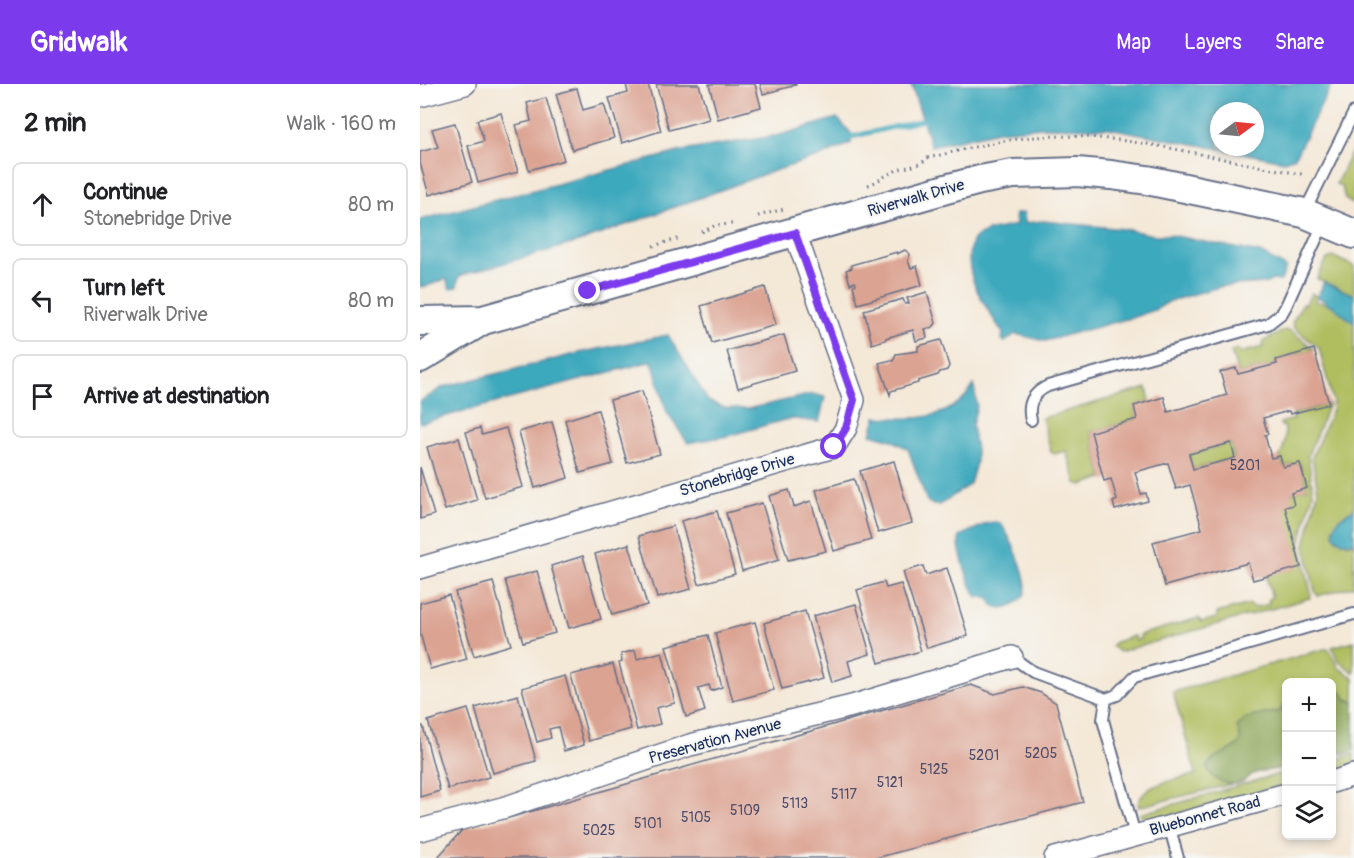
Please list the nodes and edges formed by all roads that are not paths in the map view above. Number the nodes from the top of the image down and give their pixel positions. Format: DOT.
graph roads {
  1 [pos="465,84"];
  2 [pos="420,96"];
  3 [pos="1354,112"];
  4 [pos="1314,217"];
  5 [pos="795,233"];
  6 [pos="1354,234"];
  7 [pos="483,320"];
  8 [pos="420,321"];
  9 [pos="420,358"];
  10 [pos="1031,420"];
  11 [pos="420,568"];
  12 [pos="1354,614"];
  13 [pos="1012,657"];
  14 [pos="1106,699"];
  15 [pos="1354,775"];
  16 [pos="1336,781"];
  17 [pos="1282,795"];
  18 [pos="1169,825"];
  19 [pos="420,830"];
  20 [pos="1135,835"];
  21 [pos="1055,858"];
  22 [pos="1178,858"];
  1 -- 2 [label="street"];
  3 -- 4 [label="lane"];
  4 -- 5 [label="street, Riverwalk Drive"];
  4 -- 6 [label="street, Riverwalk Drive"];
  4 -- 10 [label="lane"];
  5 -- 7 [label="street, Riverwalk Drive"];
  5 -- 11 [label="street, Stonebridge Drive"];
  7 -- 8 [label="street, Riverwalk Drive"];
  7 -- 9 [label="street, Riverwalk Drive"];
  12 -- 14 [label="lane"];
  13 -- 14 [label="lane"];
  13 -- 19 [label="street, Preservation Avenue"];
  14 -- 20 [label="lane"];
  15 -- 16 [label="street"];
  17 -- 18 [label="street, Bluebonnet Road"];
  18 -- 20 [label="street, Bluebonnet Road"];
  18 -- 22 [label="lane"];
  20 -- 21 [label="street, Bluebonnet Road"];
}
